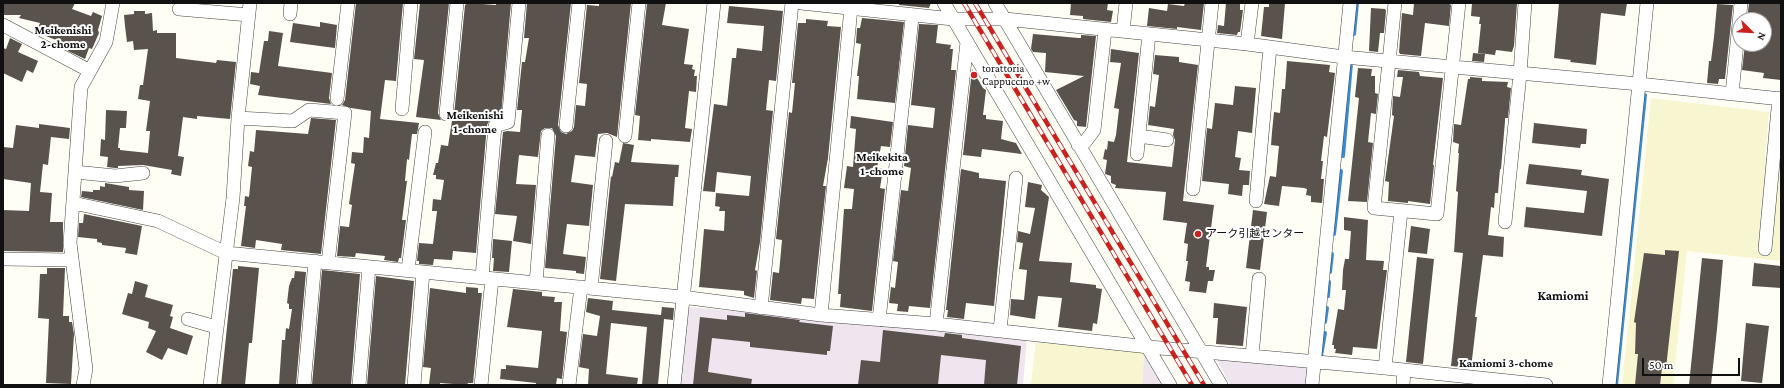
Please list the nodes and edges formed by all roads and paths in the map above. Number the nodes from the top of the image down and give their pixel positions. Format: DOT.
graph roads {
  1 [pos="113,3"];
  2 [pos="348,3"];
  3 [pos="411,3"];
  4 [pos="457,3"];
  5 [pos="518,3"];
  6 [pos="579,3"];
  7 [pos="639,3"];
  8 [pos="714,3"];
  9 [pos="792,3"];
  10 [pos="801,3"];
  11 [pos="944,3"];
  12 [pos="995,3"];
  13 [pos="1126,3"];
  14 [pos="1212,3"];
  15 [pos="1252,3"];
  16 [pos="1350,3"];
  17 [pos="1394,3"];
  18 [pos="1459,3"];
  19 [pos="1525,3"];
  20 [pos="1647,3"];
  21 [pos="1741,3"];
  22 [pos="823,4"];
  23 [pos="851,8"];
  24 [pos="179,9"];
  25 [pos="250,9"];
  26 [pos="911,14"];
  27 [pos="953,19"];
  28 [pos="1005,19"];
  29 [pos="3,25"];
  30 [pos="1105,30"];
  31 [pos="1123,31"];
  32 [pos="1149,34"];
  33 [pos="1208,40"];
  34 [pos="967,42"];
  35 [pos="1247,44"];
  36 [pos="1270,47"];
  37 [pos="1344,57"];
  38 [pos="1388,62"];
  39 [pos="1452,68"];
  40 [pos="90,71"];
  41 [pos="1520,74"];
  42 [pos="1639,84"];
  43 [pos="1732,94"];
  44 [pos="337,99"];
  45 [pos="1780,99"];
  46 [pos="402,109"];
  47 [pos="446,114"];
  48 [pos="238,118"];
  49 [pos="566,126"];
  50 [pos="424,132"];
  51 [pos="548,135"];
  52 [pos="625,136"];
  53 [pos="1139,136"];
  54 [pos="1167,140"];
  55 [pos="606,141"];
  56 [pos="1078,145"];
  57 [pos="1137,154"];
  58 [pos="75,172"];
  59 [pos="143,173"];
  60 [pos="1016,178"];
  61 [pos="1193,189"];
  62 [pos="1256,200"];
  63 [pos="73,203"];
  64 [pos="1401,211"];
  65 [pos="1505,222"];
  66 [pos="1765,249"];
  67 [pos="226,253"];
  68 [pos="3,259"];
  69 [pos="72,260"];
  70 [pos="315,262"];
  71 [pos="328,263"];
  72 [pos="368,267"];
  73 [pos="408,270"];
  74 [pos="423,272"];
  75 [pos="487,278"];
  76 [pos="1259,279"];
  77 [pos="536,283"];
  78 [pos="586,288"];
  79 [pos="682,297"];
  80 [pos="761,308"];
  81 [pos="821,315"];
  82 [pos="188,319"];
  83 [pos="879,320"];
  84 [pos="936,324"];
  85 [pos="216,327"];
  86 [pos="1000,330"];
  87 [pos="1149,347"];
  88 [pos="1201,351"];
  89 [pos="1252,356"];
  90 [pos="1314,362"];
  91 [pos="1385,368"];
  92 [pos="1404,370"];
  93 [pos="1473,381"];
  94 [pos="83,385"];
  95 [pos="210,385"];
  96 [pos="304,385"];
  97 [pos="358,385"];
  98 [pos="414,385"];
  99 [pos="481,385"];
  100 [pos="569,385"];
  101 [pos="674,385"];
  102 [pos="1170,385"];
  103 [pos="1221,385"];
  104 [pos="1312,385"];
  105 [pos="1403,385"];
  106 [pos="1541,385"];
  107 [pos="1546,385"];
  108 [pos="1609,385"];
  1 -- 40 [label="street"];
  2 -- 44 [label="street"];
  3 -- 46 [label="street"];
  4 -- 47 [label="street"];
  5 -- 75 [label="street"];
  6 -- 49 [label="street"];
  7 -- 52 [label="street"];
  8 -- 79 [label="street"];
  9 -- 80 [label="street"];
  10 -- 22 [label="street"];
  11 -- 27 [label="street"];
  12 -- 28 [label="street"];
  13 -- 31 [label="street"];
  14 -- 33 [label="street"];
  15 -- 35 [label="street"];
  16 -- 37 [label="street"];
  17 -- 38 [label="street"];
  18 -- 39 [label="street"];
  19 -- 41 [label="street"];
  20 -- 42 [label="street"];
  21 -- 43 [label="street"];
  22 -- 23 [label="street"];
  23 -- 26 [label="street"];
  23 -- 81 [label="street"];
  24 -- 25 [label="street"];
  25 -- 48 [label="street"];
  26 -- 27 [label="street"];
  26 -- 83 [label="street"];
  27 -- 28 [label="street"];
  27 -- 34 [label="street"];
  28 -- 30 [label="street"];
  28 -- 56 [label="street"];
  29 -- 40 [label="street"];
  30 -- 31 [label="street"];
  30 -- 56 [label="street"];
  31 -- 32 [label="street"];
  32 -- 33 [label="street"];
  32 -- 53 [label="street"];
  33 -- 35 [label="street"];
  33 -- 61 [label="street"];
  34 -- 84 [label="street"];
  34 -- 87 [label="street"];
  35 -- 36 [label="street"];
  36 -- 37 [label="street"];
  36 -- 62 [label="street"];
  37 -- 38 [label="street"];
  37 -- 90 [label="street"];
  38 -- 39 [label="street"];
  38 -- 64 [label="street"];
  39 -- 41 [label="street"];
  39 -- 64 [label="street"];
  40 -- 58 [label="street"];
  41 -- 42 [label="street"];
  41 -- 65 [label="street"];
  42 -- 43 [label="street"];
  42 -- 108 [label="street"];
  43 -- 45 [label="street"];
  45 -- 66 [label="street"];
  48 -- 67 [label="street"];
  48 -- 71 [label="street"];
  50 -- 73 [label="street"];
  51 -- 77 [label="street"];
  53 -- 54 [label="street"];
  53 -- 57 [label="street"];
  55 -- 78 [label="street"];
  56 -- 88 [label="street"];
  58 -- 59 [label="street"];
  58 -- 63 [label="street"];
  60 -- 86 [label="street"];
  63 -- 67 [label="street"];
  63 -- 69 [label="street"];
  64 -- 91 [label="street"];
  67 -- 70 [label="street"];
  67 -- 85 [label="street"];
  68 -- 69 [label="street"];
  69 -- 94 [label="street"];
  70 -- 71 [label="street"];
  70 -- 96 [label="street"];
  71 -- 72 [label="street"];
  72 -- 73 [label="street"];
  72 -- 97 [label="street"];
  73 -- 74 [label="street"];
  74 -- 75 [label="street"];
  74 -- 98 [label="street"];
  75 -- 77 [label="street"];
  75 -- 99 [label="street"];
  76 -- 89 [label="street"];
  77 -- 78 [label="street"];
  78 -- 79 [label="street"];
  78 -- 100 [label="street"];
  79 -- 80 [label="street"];
  79 -- 101 [label="street"];
  80 -- 81 [label="street"];
  81 -- 83 [label="street"];
  82 -- 85 [label="street"];
  83 -- 84 [label="street"];
  84 -- 86 [label="street"];
  85 -- 95 [label="street"];
  86 -- 87 [label="street"];
  87 -- 88 [label="street"];
  87 -- 102 [label="street"];
  88 -- 89 [label="street"];
  88 -- 103 [label="street"];
  89 -- 90 [label="street"];
  90 -- 91 [label="street"];
  90 -- 104 [label="street"];
  91 -- 92 [label="street"];
  92 -- 93 [label="street"];
  92 -- 105 [label="street"];
  93 -- 106 [label="street"];
  106 -- 107 [label="street"];
}
